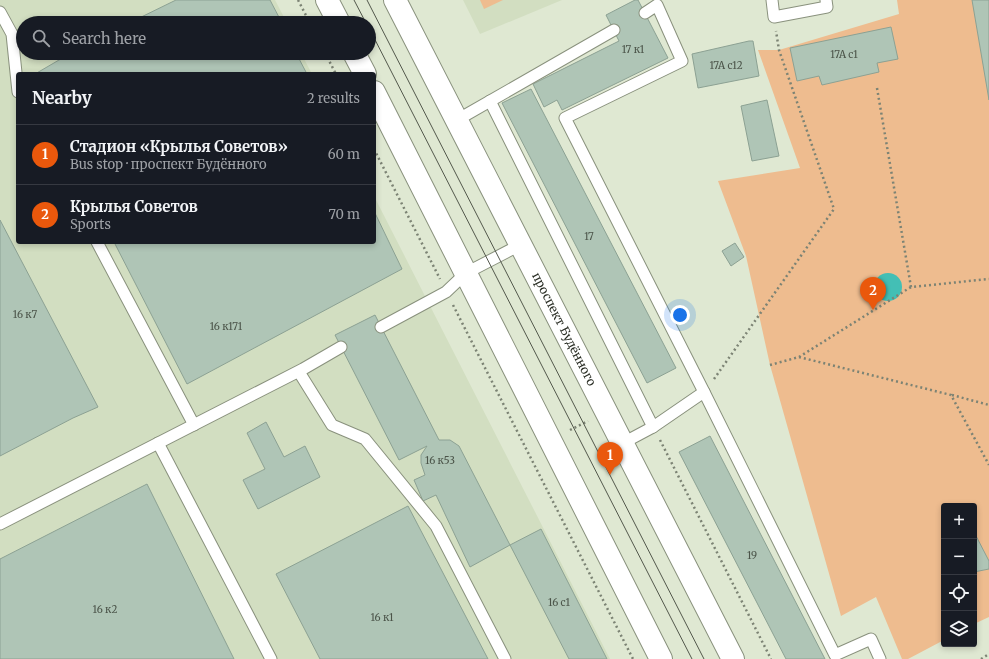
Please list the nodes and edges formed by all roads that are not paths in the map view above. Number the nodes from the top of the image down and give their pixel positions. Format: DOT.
graph roads {
  1 [pos="327,0"];
  2 [pos="395,0"];
  3 [pos="772,0"];
  4 [pos="826,0"];
  5 [pos="0,12"];
  6 [pos="645,13"];
  7 [pos="335,16"];
  8 [pos="614,30"];
  9 [pos="358,60"];
  10 [pos="364,72"];
  11 [pos="16,73"];
  12 [pos="376,96"];
  13 [pos="490,102"];
  14 [pos="457,120"];
  15 [pos="98,244"];
  16 [pos="520,245"];
  17 [pos="466,273"];
  18 [pos="381,327"];
  19 [pos="341,346"];
  20 [pos="299,372"];
  21 [pos="704,392"];
  22 [pos="194,425"];
  23 [pos="653,427"];
  24 [pos="158,443"];
  25 [pos="623,443"];
  26 [pos="0,524"];
  27 [pos="271,659"];
  28 [pos="505,659"];
  29 [pos="661,659"];
  30 [pos="733,659"];
  31 [pos="880,659"];
  1 -- 7 [label="main road"];
  2 -- 14 [label="main road, проспект Будённого"];
  3 -- 4 [label="lane"];
  5 -- 11 [label="lane"];
  6 -- 21 [label="lane"];
  8 -- 13 [label="lane"];
  9 -- 10 [label="main road"];
  12 -- 17 [label="main road"];
  13 -- 14 [label="lane"];
  13 -- 23 [label="lane"];
  14 -- 16 [label="main road, проспект Будённого"];
  15 -- 22 [label="lane"];
  16 -- 17 [label="lane"];
  16 -- 25 [label="main road, проспект Будённого"];
  17 -- 18 [label="lane"];
  17 -- 29 [label="main road"];
  19 -- 20 [label="lane"];
  20 -- 22 [label="lane"];
  20 -- 28 [label="lane"];
  21 -- 23 [label="lane"];
  21 -- 31 [label="lane"];
  22 -- 24 [label="lane"];
  23 -- 25 [label="lane"];
  24 -- 26 [label="lane"];
  24 -- 27 [label="lane"];
  25 -- 30 [label="main road, проспект Будённого"];
}
